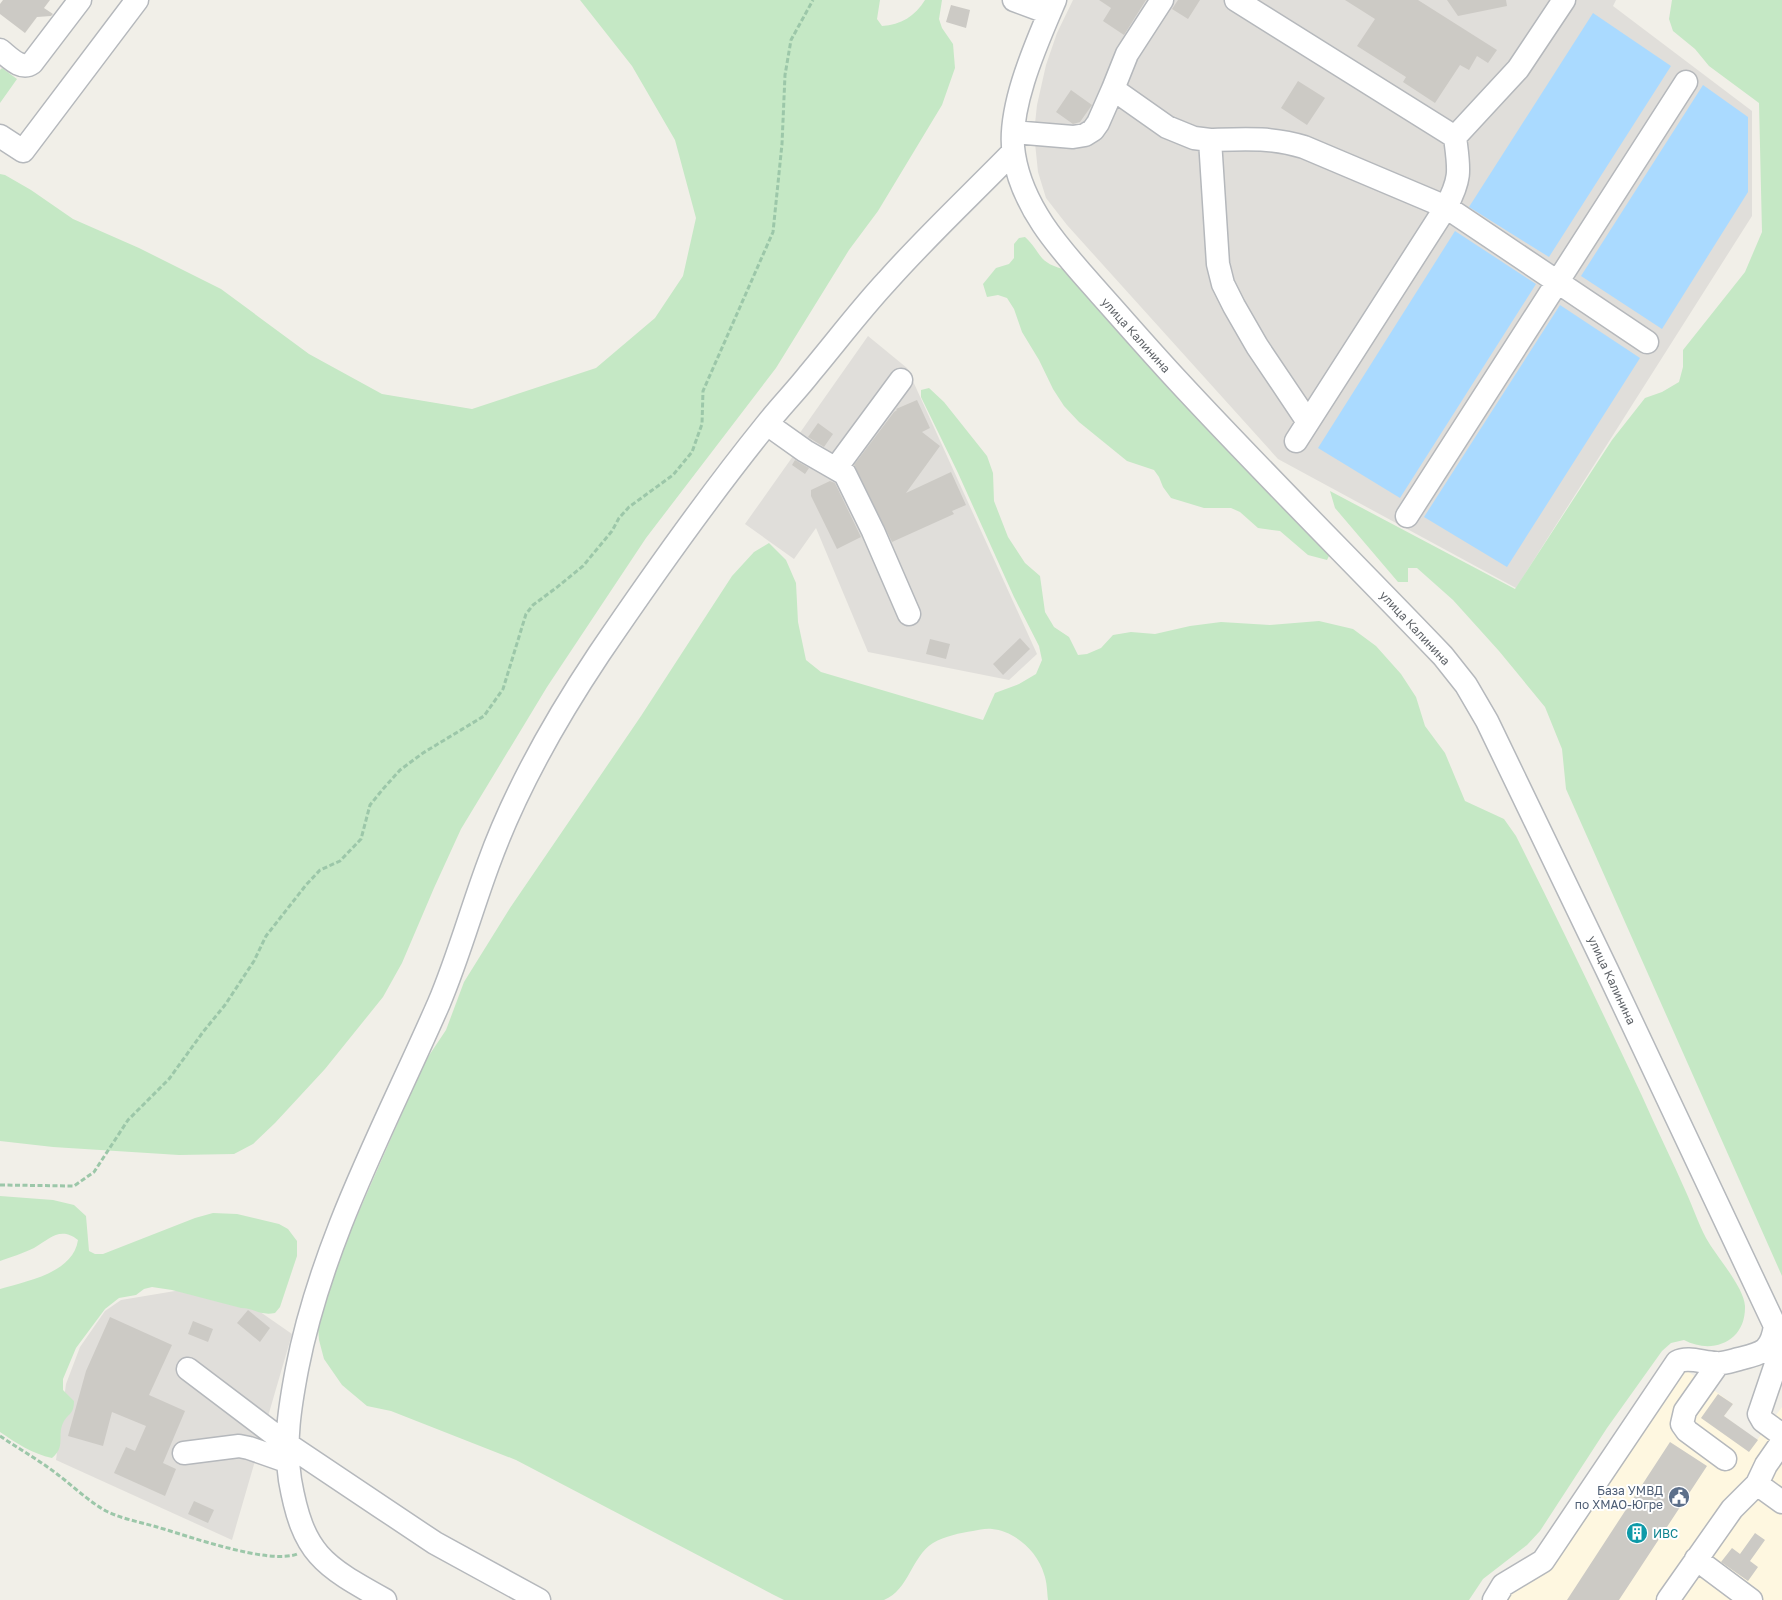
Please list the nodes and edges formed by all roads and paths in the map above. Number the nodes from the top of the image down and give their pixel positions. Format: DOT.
graph roads {
  1 [pos="80,0"];
  2 [pos="137,0"];
  3 [pos="813,0"];
  4 [pos="1014,0"];
  5 [pos="1162,0"];
  6 [pos="1236,0"];
  7 [pos="1564,0"];
  8 [pos="1052,6"];
  9 [pos="0,50"];
  10 [pos="1686,82"];
  11 [pos="1112,89"];
  12 [pos="0,136"];
  13 [pos="1455,137"];
  14 [pos="1210,140"];
  15 [pos="1013,142"];
  16 [pos="1446,207"];
  17 [pos="1556,282"];
  18 [pos="1647,342"];
  19 [pos="901,380"];
  20 [pos="1308,422"];
  21 [pos="767,424"];
  22 [pos="1296,441"];
  23 [pos="836,468"];
  24 [pos="1406,516"];
  25 [pos="909,614"];
  26 [pos="0,1185"];
  27 [pos="1775,1326"];
  28 [pos="1718,1364"];
  29 [pos="188,1369"];
  30 [pos="1782,1435"];
  31 [pos="0,1436"];
  32 [pos="1782,1442"];
  33 [pos="184,1453"];
  34 [pos="288,1453"];
  35 [pos="1725,1459"];
  36 [pos="1756,1484"];
  37 [pos="1782,1502"];
  38 [pos="311,1547"];
  39 [pos="1696,1559"];
  40 [pos="385,1600"];
  41 [pos="538,1600"];
  42 [pos="1494,1600"];
  43 [pos="1668,1600"];
  44 [pos="1751,1600"];
  1 -- 9 [label="street"];
  2 -- 12 [label="street"];
  3 -- 26 [label="path"];
  4 -- 8 [label="street"];
  5 -- 11 [label="street"];
  6 -- 13 [label="street"];
  7 -- 13 [label="street"];
  8 -- 15 [label="street, улица Калинина"];
  10 -- 17 [label="street"];
  11 -- 14 [label="street"];
  11 -- 15 [label="street"];
  13 -- 16 [label="street"];
  14 -- 16 [label="street"];
  14 -- 20 [label="street"];
  15 -- 21 [label="street"];
  15 -- 27 [label="street, улица Калинина"];
  16 -- 17 [label="street"];
  16 -- 20 [label="street"];
  17 -- 18 [label="street"];
  17 -- 24 [label="street"];
  19 -- 23 [label="street"];
  20 -- 22 [label="street"];
  21 -- 23 [label="street"];
  21 -- 34 [label="street"];
  23 -- 25 [label="street"];
  27 -- 28 [label="street"];
  27 -- 30 [label="street, улица Калинина"];
  28 -- 35 [label="street"];
  28 -- 42 [label="street"];
  29 -- 34 [label="street"];
  31 -- 38 [label="path"];
  32 -- 36 [label="street"];
  33 -- 34 [label="street"];
  34 -- 38 [label="street"];
  34 -- 41 [label="street"];
  36 -- 37 [label="street"];
  36 -- 39 [label="street"];
  38 -- 40 [label="street"];
  39 -- 43 [label="street"];
  39 -- 44 [label="street"];
}
